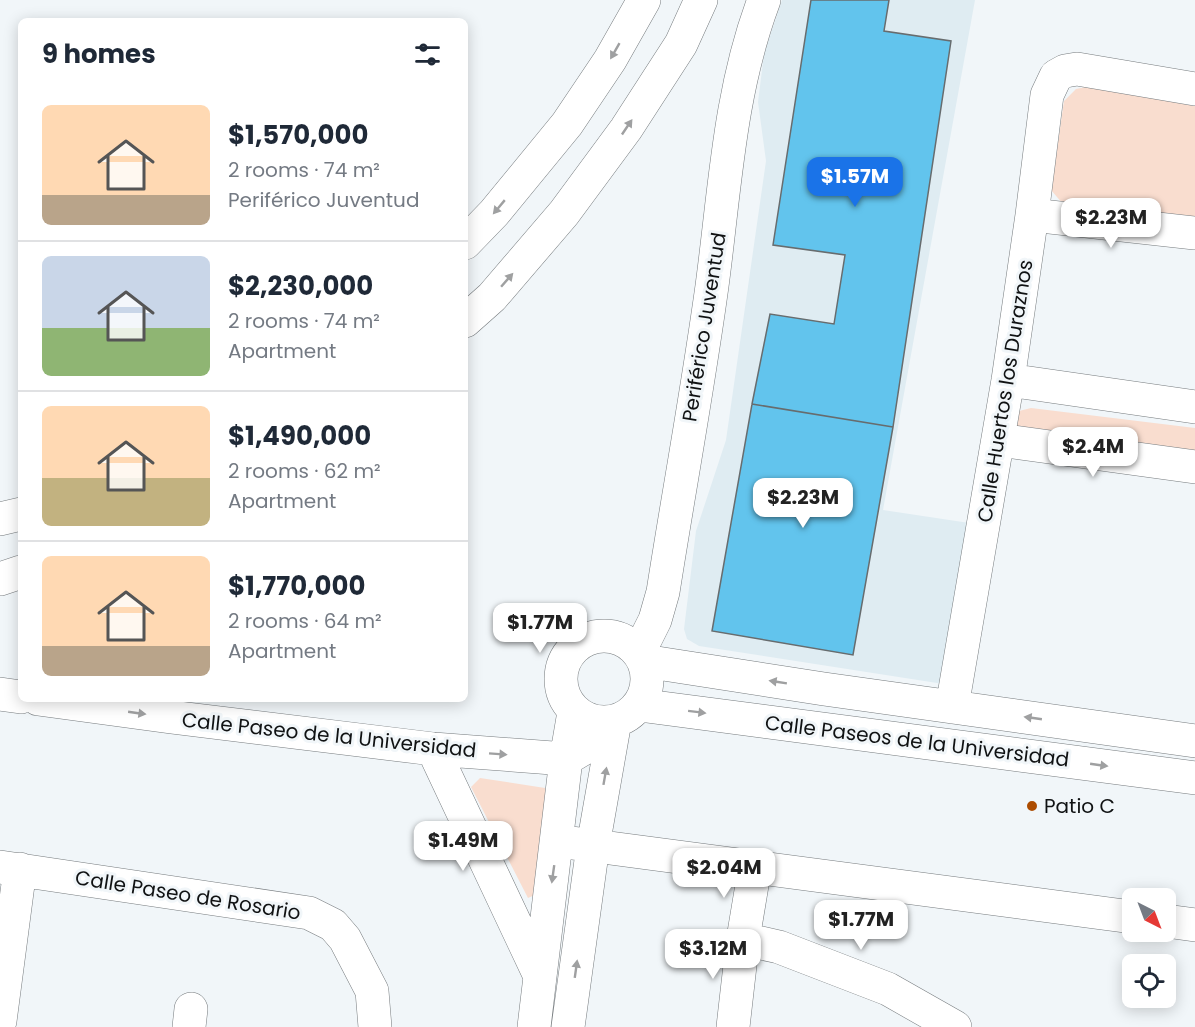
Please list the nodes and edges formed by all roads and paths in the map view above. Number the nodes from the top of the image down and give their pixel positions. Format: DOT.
graph roads {
  1 [pos="644,0"];
  2 [pos="701,0"];
  3 [pos="764,0"];
  4 [pos="1195,89"];
  5 [pos="1032,215"];
  6 [pos="1195,233"];
  7 [pos="468,240"];
  8 [pos="468,318"];
  9 [pos="1008,380"];
  10 [pos="1195,407"];
  11 [pos="999,440"];
  12 [pos="1195,467"];
  13 [pos="18,515"];
  14 [pos="0,519"];
  15 [pos="18,574"];
  16 [pos="0,579"];
  17 [pos="641,656"];
  18 [pos="824,689"];
  19 [pos="0,694"];
  20 [pos="18,697"];
  21 [pos="60,702"];
  22 [pos="952,706"];
  23 [pos="574,711"];
  24 [pos="622,719"];
  25 [pos="819,728"];
  26 [pos="1195,741"];
  27 [pos="433,749"];
  28 [pos="566,759"];
  29 [pos="1195,778"];
  30 [pos="557,841"];
  31 [pos="593,846"];
  32 [pos="755,867"];
  33 [pos="10,868"];
  34 [pos="1122,916"];
  35 [pos="1176,922"];
  36 [pos="1195,925"];
  37 [pos="743,939"];
  38 [pos="539,974"];
  39 [pos="0,1021"];
  40 [pos="375,1027"];
  41 [pos="534,1027"];
  42 [pos="568,1027"];
  43 [pos="734,1027"];
  44 [pos="955,1027"];
  1 -- 7 [label="main road, one-way"];
  8 -- 2 [label="main road, one-way"];
  3 -- 17 [label="main road, Periférico Juventud"];
  4 -- 5 [label="main road, Calle Huertos los Duraznos"];
  5 -- 6 [label="main road"];
  5 -- 9 [label="main road, Calle Huertos los Duraznos"];
  9 -- 10 [label="main road"];
  9 -- 11 [label="main road, Calle Huertos los Duraznos"];
  11 -- 12 [label="main road"];
  11 -- 22 [label="main road, Calle Huertos los Duraznos"];
  13 -- 14 [label="main road"];
  15 -- 16 [label="main road"];
  18 -- 17 [label="main road, Calle Paseos de la Universidad, one-way"];
  17 -- 23 [label="main road"];
  17 -- 24 [label="main road"];
  18 -- 22 [label="main road, Calle Paseos de la Universidad"];
  18 -- 25 [label="main road"];
  19 -- 20 [label="main road"];
  21 -- 27 [label="main road, Calle Paseo de la Universidad, one-way"];
  26 -- 22 [label="main road, Calle Paseos de la Universidad, one-way"];
  23 -- 24 [label="main road"];
  23 -- 28 [label="main road"];
  24 -- 25 [label="main road, Calle Paseos de la Universidad, one-way"];
  24 -- 28 [label="main road"];
  31 -- 24 [label="main road, one-way"];
  25 -- 29 [label="main road, Calle Paseos de la Universidad, one-way"];
  27 -- 28 [label="main road, Calle Paseo de la Universidad, one-way"];
  27 -- 38 [label="main road"];
  28 -- 30 [label="main road"];
  30 -- 31 [label="main road"];
  30 -- 38 [label="main road, one-way"];
  31 -- 32 [label="main road"];
  42 -- 31 [label="main road, one-way"];
  32 -- 34 [label="main road"];
  32 -- 37 [label="main road"];
  33 -- 39 [label="main road"];
  33 -- 40 [label="main road, Calle Paseo de Rosario"];
  35 -- 36 [label="main road"];
  37 -- 43 [label="main road"];
  37 -- 44 [label="main road"];
  38 -- 41 [label="main road"];
}
